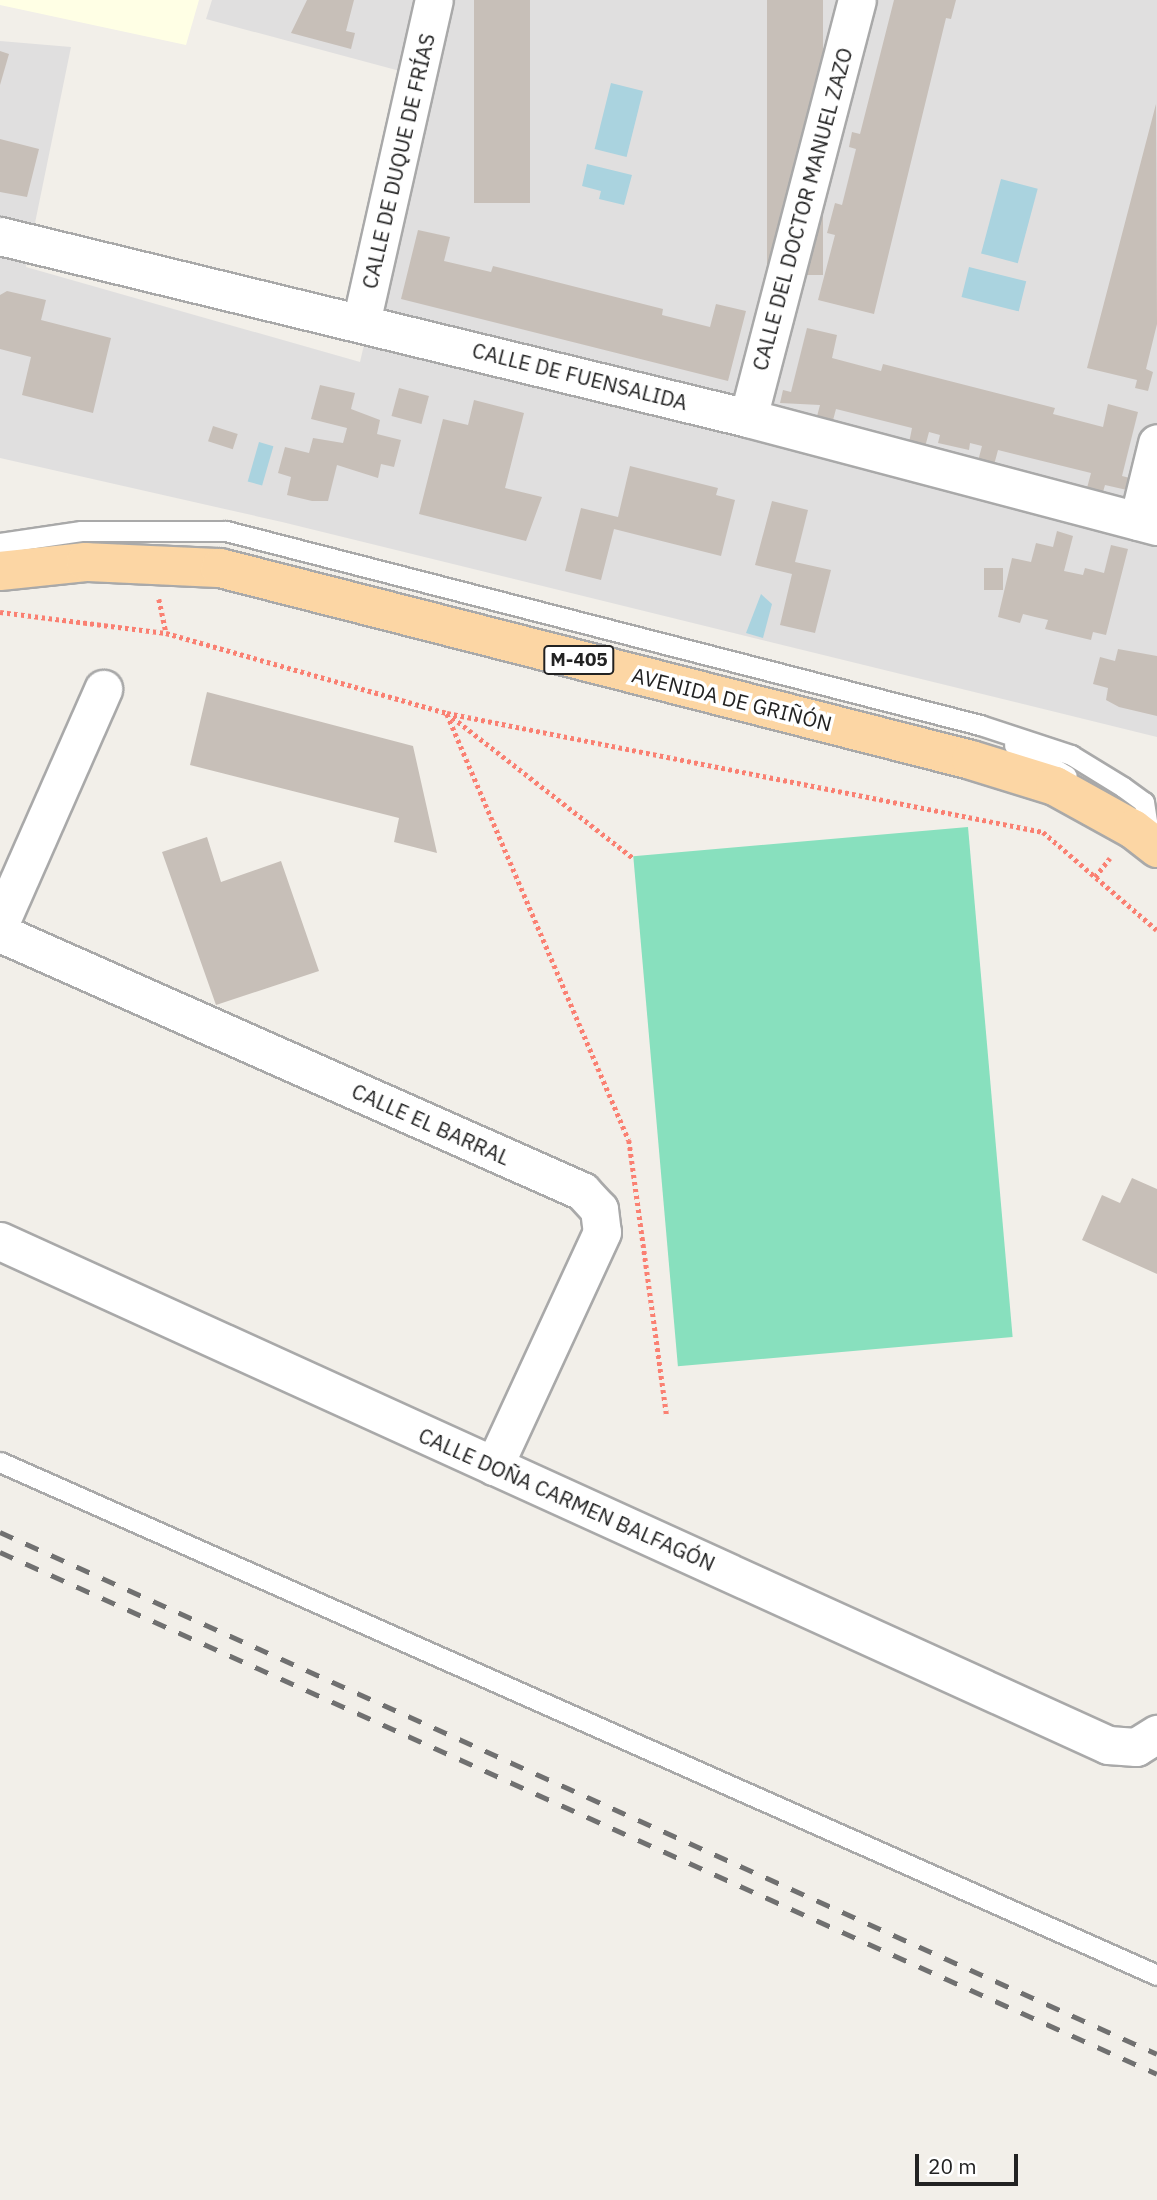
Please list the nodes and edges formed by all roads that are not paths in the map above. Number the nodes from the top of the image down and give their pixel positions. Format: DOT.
graph roads {
  1 [pos="434,0"];
  2 [pos="857,0"];
  3 [pos="0,236"];
  4 [pos="361,323"];
  5 [pos="748,418"];
  6 [pos="1157,443"];
  7 [pos="1147,523"];
  8 [pos="0,542"];
  9 [pos="0,571"];
  10 [pos="103,689"];
  11 [pos="980,725"];
  12 [pos="1146,840"];
  13 [pos="0,923"];
  14 [pos="0,933"];
  15 [pos="0,1241"];
  16 [pos="0,1462"];
  17 [pos="494,1466"];
  18 [pos="1146,1740"];
  19 [pos="1157,1975"];
  1 -- 4 [label="street, CALLE DE DUQUE DE FRÍAS"];
  2 -- 5 [label="street, CALLE DEL DOCTOR MANUEL ZAZO"];
  3 -- 4 [label="street, CALLE DE FUENSALIDA"];
  4 -- 5 [label="street, CALLE DE FUENSALIDA"];
  5 -- 7 [label="street, CALLE DE FUENSALIDA"];
  6 -- 7 [label="street"];
  8 -- 11 [label="lane"];
  9 -- 12 [label="main road, AVENIDA DE GRIÑÓN / M-405"];
  10 -- 13 [label="street"];
  11 -- 12 [label="lane"];
  11 -- 12 [label="lane"];
  14 -- 17 [label="street, CALLE EL BARRAL"];
  15 -- 17 [label="street, CALLE DOÑA CARMEN BALFAGÓN"];
  16 -- 19 [label="lane"];
  17 -- 18 [label="street, CALLE DOÑA CARMEN BALFAGÓN"];
}
